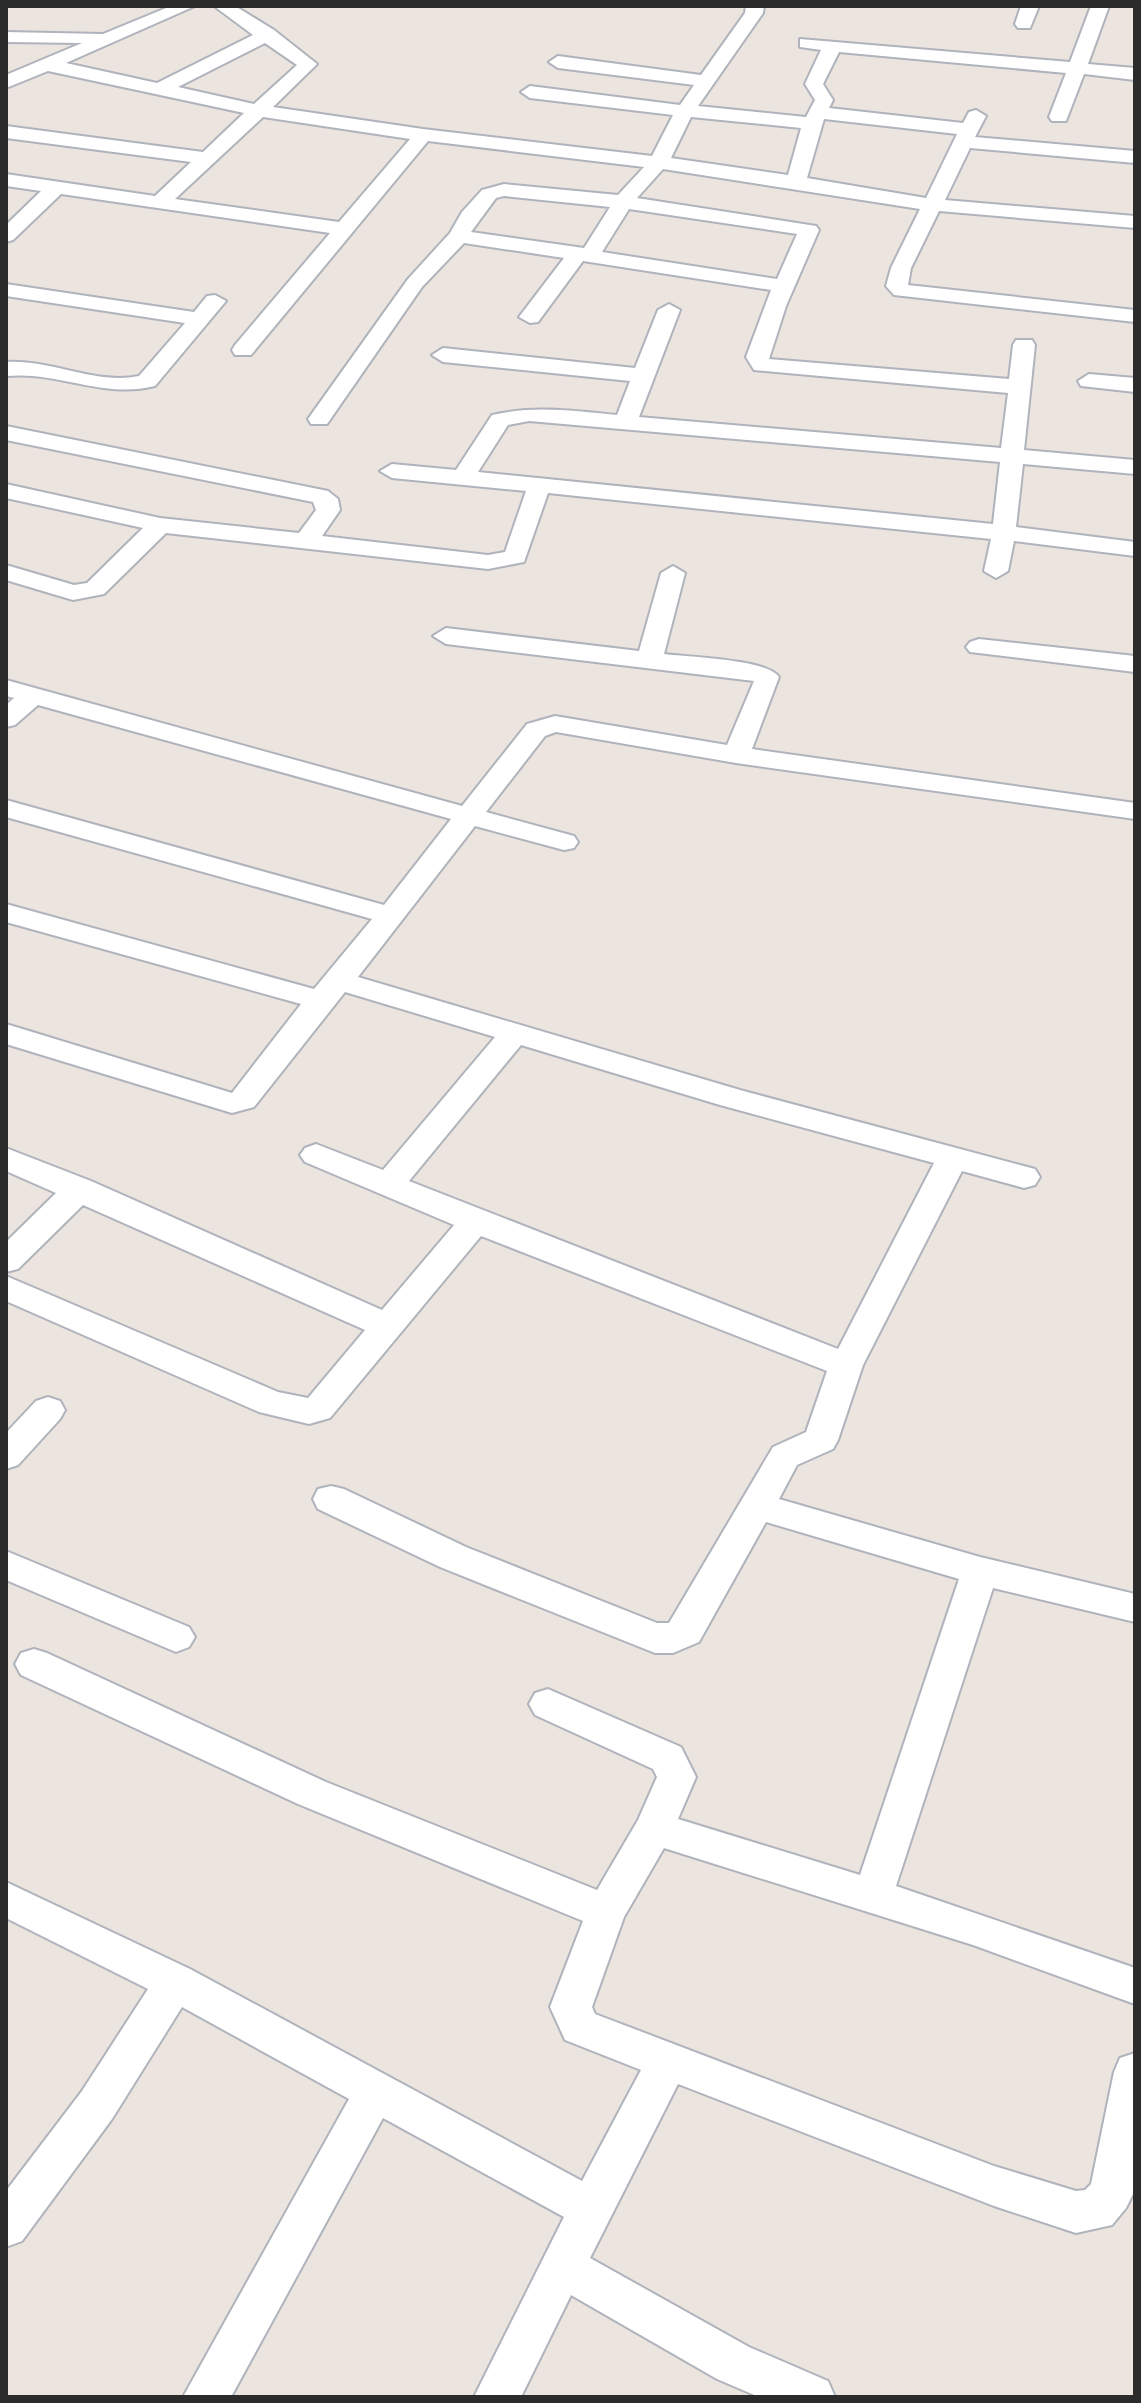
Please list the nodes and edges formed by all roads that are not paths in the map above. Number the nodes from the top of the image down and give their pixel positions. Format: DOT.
graph roads {
  1 [pos="186,6"];
  2 [pos="223,6"];
  3 [pos="755,6"];
  4 [pos="1030,6"];
  5 [pos="1100,6"];
  6 [pos="1024,24"];
  7 [pos="268,34"];
  8 [pos="6,37"];
  9 [pos="109,38"];
  10 [pos="806,43"];
  11 [pos="833,45"];
  12 [pos="558,62"];
  13 [pos="47,65"];
  14 [pos="1077,68"];
  15 [pos="1135,74"];
  16 [pos="706,81"];
  17 [pos="6,82"];
  18 [pos="156,91"];
  19 [pos="530,92"];
  20 [pos="257,110"];
  21 [pos="685,111"];
  22 [pos="1059,117"];
  23 [pos="814,118"];
  24 [pos="969,129"];
  25 [pos="6,132"];
  26 [pos="423,135"];
  27 [pos="1135,157"];
  28 [pos="205,158"];
  29 [pos="659,162"];
  30 [pos="6,180"];
  31 [pos="796,181"];
  32 [pos="56,188"];
  33 [pos="623,202"];
  34 [pos="159,203"];
  35 [pos="934,205"];
  36 [pos="1135,222"];
  37 [pos="344,229"];
  38 [pos="6,236"];
  39 [pos="459,236"];
  40 [pos="584,253"];
  41 [pos="784,286"];
  42 [pos="6,290"];
  43 [pos="215,301"];
  44 [pos="669,310"];
  45 [pos="1135,316"];
  46 [pos="530,317"];
  47 [pos="199,319"];
  48 [pos="1024,345"];
  49 [pos="243,350"];
  50 [pos="443,355"];
  51 [pos="6,369"];
  52 [pos="645,376"];
  53 [pos="1089,381"];
  54 [pos="1135,385"];
  55 [pos="1019,387"];
  56 [pos="319,419"];
  57 [pos="625,423"];
  58 [pos="6,433"];
  59 [pos="1012,455"];
  60 [pos="1135,467"];
  61 [pos="392,471"];
  62 [pos="462,479"];
  63 [pos="539,486"];
  64 [pos="6,491"];
  65 [pos="160,525"];
  66 [pos="1004,532"];
  67 [pos="304,544"];
  68 [pos="1135,549"];
  69 [pos="996,571"];
  70 [pos="6,572"];
  71 [pos="673,573"];
  72 [pos="446,636"];
  73 [pos="979,647"];
  74 [pos="650,659"];
  75 [pos="1135,664"];
  76 [pos="6,688"];
  77 [pos="32,696"];
  78 [pos="6,719"];
  79 [pos="736,755"];
  80 [pos="6,808"];
  81 [pos="1135,811"];
  82 [pos="468,814"];
  83 [pos="564,842"];
  84 [pos="6,913"];
  85 [pos="389,915"];
  86 [pos="330,990"];
  87 [pos="6,1034"];
  88 [pos="514,1034"];
  89 [pos="316,1155"];
  90 [pos="953,1157"];
  91 [pos="6,1159"];
  92 [pos="1024,1177"];
  93 [pos="390,1183"];
  94 [pos="80,1189"];
  95 [pos="476,1220"];
  96 [pos="6,1261"];
  97 [pos="6,1288"];
  98 [pos="388,1326"];
  99 [pos="846,1365"];
  100 [pos="48,1410"];
  101 [pos="6,1456"];
  102 [pos="331,1499"];
  103 [pos="757,1506"];
  104 [pos="6,1565"];
  105 [pos="980,1571"];
  106 [pos="1135,1608"];
  107 [pos="176,1637"];
  108 [pos="34,1664"];
  109 [pos="548,1704"];
  110 [pos="654,1828"];
  111 [pos="873,1895"];
  112 [pos="6,1899"];
  113 [pos="606,1912"];
  114 [pos="175,1982"];
  115 [pos="1135,1986"];
  116 [pos="669,2059"];
  117 [pos="1135,2072"];
  118 [pos="375,2092"];
  119 [pos="591,2209"];
  120 [pos="6,2226"];
  121 [pos="562,2266"];
  122 [pos="206,2397"];
  123 [pos="497,2397"];
  124 [pos="812,2397"];
  1 -- 9 [label="street"];
  2 -- 7 [label="street"];
  3 -- 16 [label="street"];
  4 -- 6 [label="street"];
  5 -- 14 [label="street"];
  7 -- 18 [label="street"];
  7 -- 20 [label="street"];
  8 -- 9 [label="street"];
  9 -- 13 [label="street"];
  10 -- 11 [label="street"];
  11 -- 14 [label="street"];
  11 -- 23 [label="street"];
  12 -- 16 [label="street"];
  13 -- 17 [label="street"];
  13 -- 18 [label="street"];
  14 -- 15 [label="street"];
  14 -- 22 [label="street"];
  16 -- 21 [label="street"];
  18 -- 20 [label="street"];
  19 -- 21 [label="street"];
  20 -- 26 [label="street"];
  20 -- 28 [label="street"];
  21 -- 23 [label="street"];
  21 -- 29 [label="street"];
  23 -- 24 [label="street"];
  23 -- 31 [label="street"];
  24 -- 27 [label="street"];
  24 -- 35 [label="street"];
  25 -- 28 [label="street"];
  26 -- 29 [label="street"];
  26 -- 37 [label="street"];
  28 -- 34 [label="street"];
  29 -- 31 [label="street"];
  29 -- 33 [label="street"];
  30 -- 32 [label="street"];
  31 -- 35 [label="street"];
  32 -- 34 [label="street"];
  32 -- 38 [label="street"];
  33 -- 39 [label="street"];
  33 -- 40 [label="street"];
  33 -- 41 [label="street"];
  34 -- 37 [label="street"];
  35 -- 36 [label="street"];
  35 -- 45 [label="street"];
  37 -- 49 [label="street"];
  39 -- 40 [label="street"];
  39 -- 56 [label="street"];
  40 -- 41 [label="street"];
  40 -- 46 [label="street"];
  41 -- 55 [label="street"];
  42 -- 47 [label="street"];
  43 -- 47 [label="street"];
  44 -- 52 [label="street"];
  47 -- 51 [label="street"];
  48 -- 55 [label="street"];
  50 -- 52 [label="street"];
  52 -- 57 [label="street"];
  53 -- 54 [label="street"];
  55 -- 59 [label="street"];
  57 -- 59 [label="street"];
  57 -- 62 [label="street"];
  58 -- 67 [label="street"];
  59 -- 60 [label="street"];
  59 -- 66 [label="street"];
  61 -- 62 [label="street"];
  62 -- 63 [label="street"];
  63 -- 66 [label="street"];
  63 -- 67 [label="street"];
  64 -- 65 [label="street"];
  65 -- 67 [label="street"];
  65 -- 70 [label="street"];
  66 -- 68 [label="street"];
  66 -- 69 [label="street"];
  71 -- 74 [label="street"];
  72 -- 74 [label="street"];
  73 -- 75 [label="street"];
  74 -- 79 [label="street"];
  76 -- 77 [label="street"];
  77 -- 78 [label="street"];
  77 -- 82 [label="street"];
  79 -- 81 [label="street"];
  79 -- 82 [label="street"];
  80 -- 85 [label="street"];
  82 -- 83 [label="street"];
  82 -- 85 [label="street"];
  84 -- 86 [label="street"];
  85 -- 86 [label="street"];
  86 -- 87 [label="street"];
  86 -- 88 [label="street"];
  88 -- 90 [label="street"];
  88 -- 93 [label="street"];
  89 -- 93 [label="street"];
  90 -- 92 [label="street"];
  90 -- 99 [label="street"];
  91 -- 94 [label="street"];
  93 -- 95 [label="street"];
  94 -- 96 [label="street"];
  94 -- 98 [label="street"];
  95 -- 98 [label="street"];
  95 -- 99 [label="street"];
  97 -- 98 [label="street"];
  99 -- 103 [label="street"];
  100 -- 101 [label="street"];
  102 -- 103 [label="street"];
  103 -- 105 [label="street"];
  104 -- 107 [label="street"];
  105 -- 106 [label="street"];
  105 -- 111 [label="street"];
  108 -- 113 [label="street"];
  109 -- 110 [label="street"];
  110 -- 111 [label="street"];
  110 -- 113 [label="street"];
  111 -- 115 [label="street"];
  112 -- 114 [label="street"];
  113 -- 116 [label="street"];
  114 -- 118 [label="street"];
  114 -- 120 [label="street"];
  116 -- 117 [label="street"];
  116 -- 119 [label="street"];
  118 -- 119 [label="street"];
  118 -- 122 [label="street"];
  119 -- 121 [label="street"];
  121 -- 123 [label="street"];
  121 -- 124 [label="street"];
}
